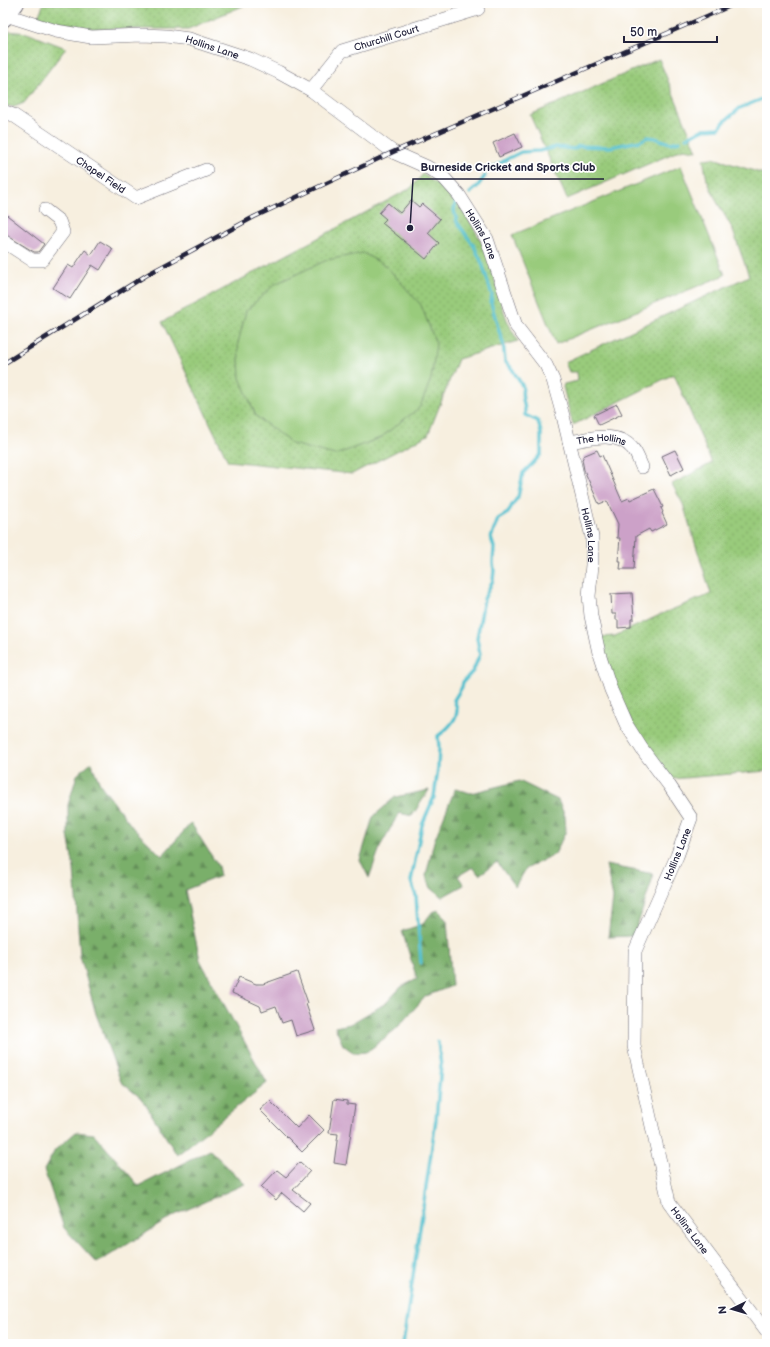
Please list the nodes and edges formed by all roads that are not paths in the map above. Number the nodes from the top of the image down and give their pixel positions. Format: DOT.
graph roads {
  1 [pos="478,9"];
  2 [pos="8,12"];
  3 [pos="311,90"];
  4 [pos="3,111"];
  5 [pos="206,170"];
  6 [pos="46,210"];
  7 [pos="3,241"];
  8 [pos="569,442"];
  9 [pos="642,467"];
  10 [pos="767,1332"];
  1 -- 3 [label="street, Churchill Court"];
  2 -- 3 [label="street, Hollins Lane"];
  3 -- 8 [label="street, Hollins Lane"];
  4 -- 5 [label="street, Chapel Field"];
  6 -- 7 [label="street"];
  8 -- 9 [label="street, The Hollins"];
  8 -- 10 [label="street, Hollins Lane"];
}
